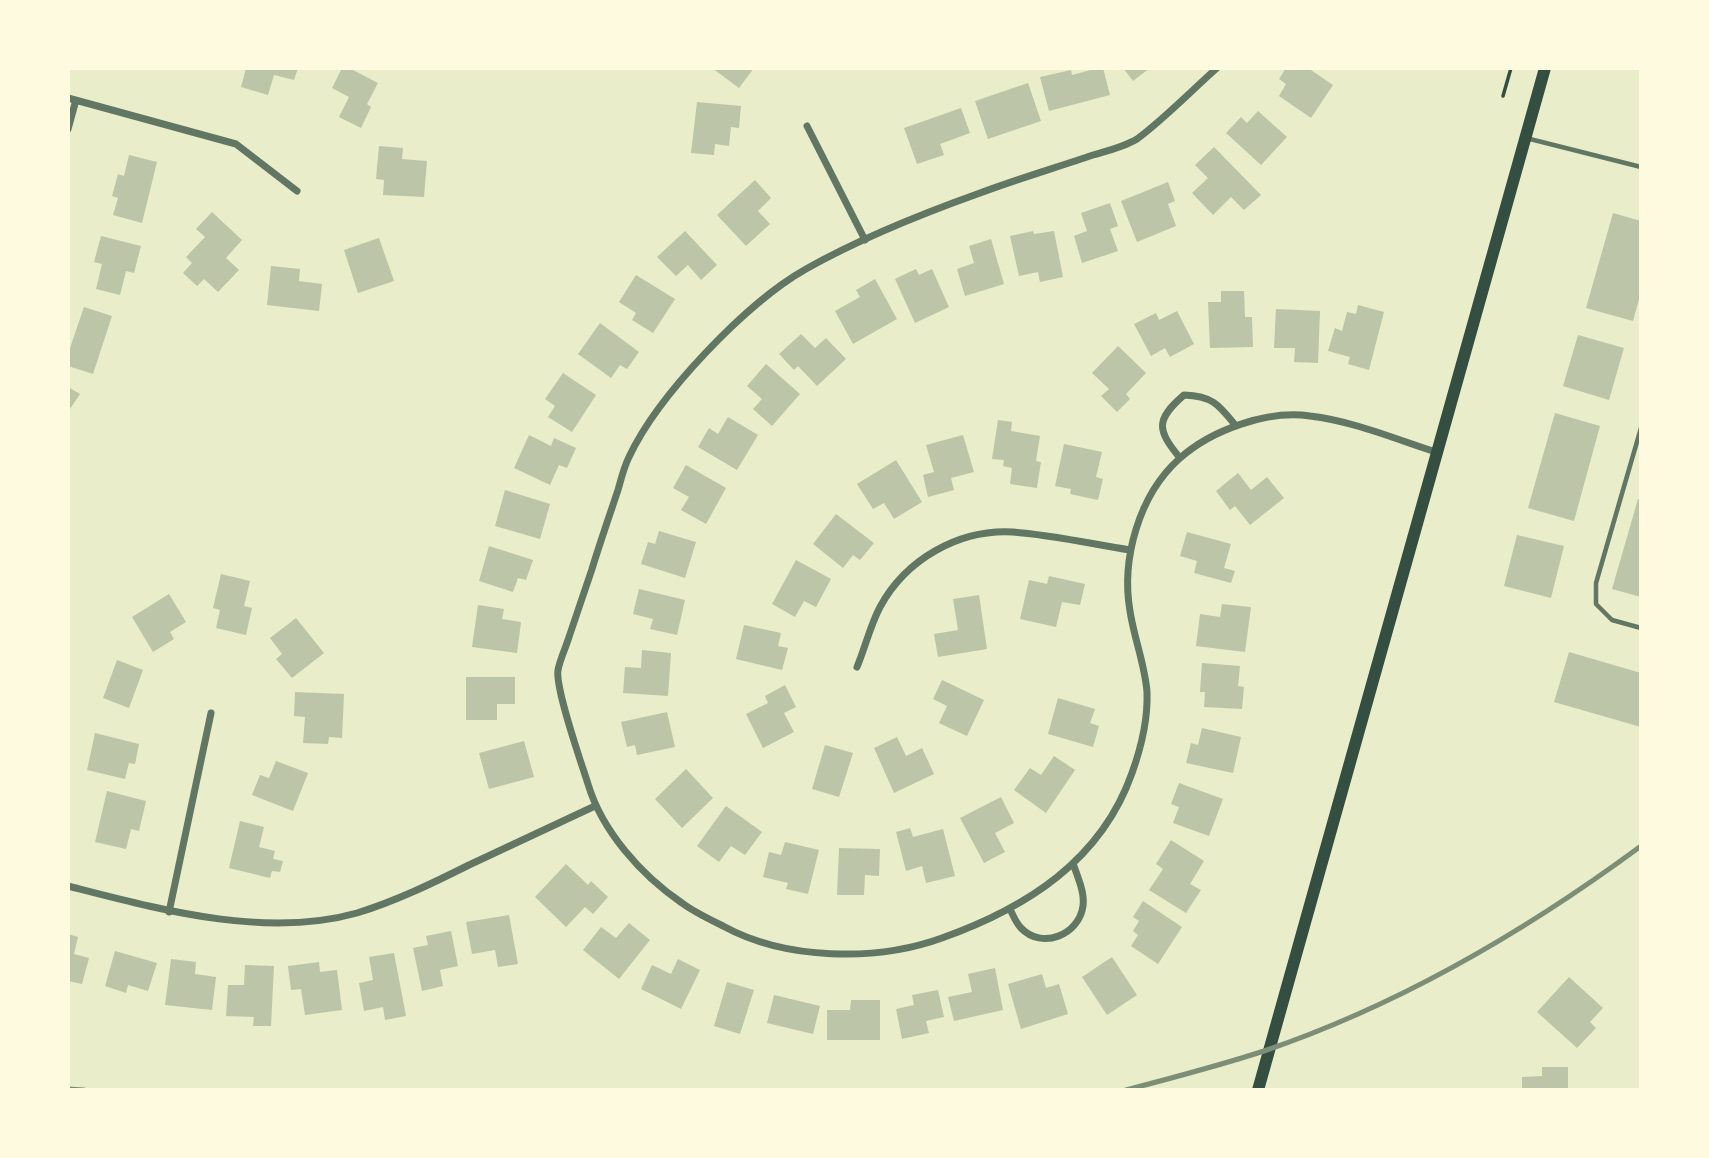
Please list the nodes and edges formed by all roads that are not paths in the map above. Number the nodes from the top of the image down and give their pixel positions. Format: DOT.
graph roads {
  1 [pos="1217,68"];
  2 [pos="1545,68"];
  3 [pos="72,99"];
  4 [pos="807,126"];
  5 [pos="68,129"];
  6 [pos="1525,138"];
  7 [pos="1641,167"];
  8 [pos="296,191"];
  9 [pos="865,240"];
  10 [pos="1236,426"];
  11 [pos="1641,428"];
  12 [pos="1436,452"];
  13 [pos="1180,458"];
  14 [pos="1130,550"];
  15 [pos="1641,628"];
  16 [pos="857,667"];
  17 [pos="211,713"];
  18 [pos="595,806"];
  19 [pos="1073,863"];
  20 [pos="68,886"];
  21 [pos="1010,909"];
  22 [pos="169,912"];
  23 [pos="1258,1090"];
  1 -- 9 [label="street"];
  2 -- 6 [label="main road"];
  3 -- 5 [label="street"];
  3 -- 8 [label="street"];
  4 -- 9 [label="street"];
  6 -- 7 [label="lane"];
  6 -- 12 [label="main road"];
  9 -- 18 [label="street"];
  10 -- 12 [label="street"];
  10 -- 13 [label="street"];
  10 -- 13 [label="street"];
  11 -- 15 [label="lane"];
  12 -- 23 [label="main road"];
  13 -- 14 [label="street"];
  14 -- 16 [label="street"];
  14 -- 19 [label="street"];
  17 -- 22 [label="street"];
  18 -- 21 [label="street"];
  18 -- 22 [label="street"];
  19 -- 21 [label="street"];
  19 -- 21 [label="street"];
  20 -- 22 [label="street"];
}
